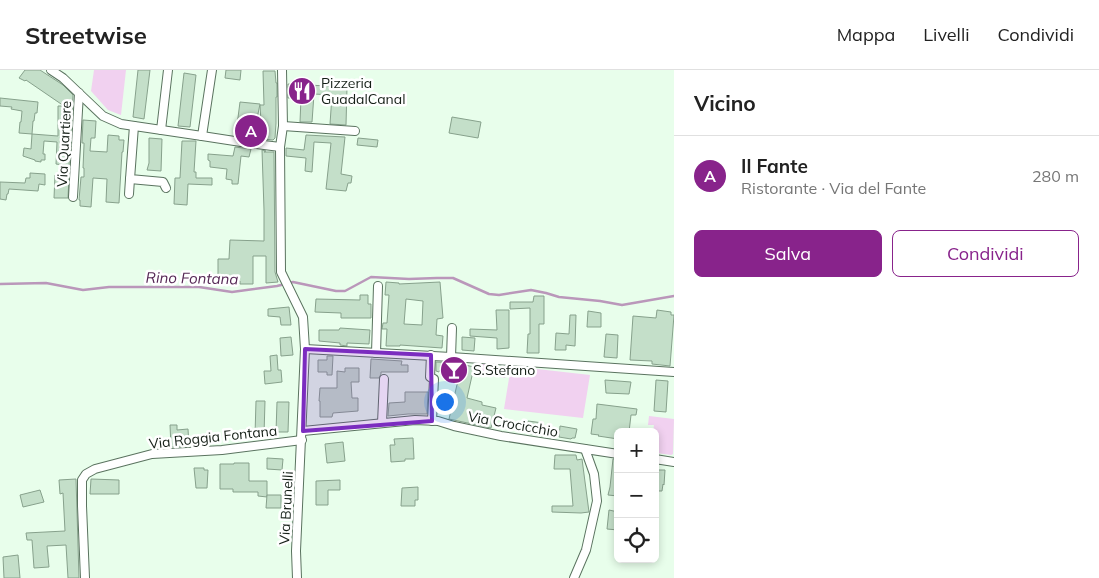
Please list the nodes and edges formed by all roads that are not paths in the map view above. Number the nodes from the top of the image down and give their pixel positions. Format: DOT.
graph roads {
  1 [pos="51,70"];
  2 [pos="168,70"];
  3 [pos="212,70"];
  4 [pos="282,70"];
  5 [pos="63,74"];
  6 [pos="79,93"];
  7 [pos="134,126"];
  8 [pos="283,126"];
  9 [pos="162,130"];
  10 [pos="355,131"];
  11 [pos="202,136"];
  12 [pos="280,147"];
  13 [pos="130,179"];
  14 [pos="166,188"];
  15 [pos="129,194"];
  16 [pos="73,197"];
  17 [pos="378,286"];
  18 [pos="452,328"];
  19 [pos="306,349"];
  20 [pos="376,352"];
  21 [pos="431,355"];
  22 [pos="451,356"];
  23 [pos="674,372"];
  24 [pos="384,379"];
  25 [pos="432,421"];
  26 [pos="382,423"];
  27 [pos="303,431"];
  28 [pos="302,440"];
  29 [pos="585,449"];
  30 [pos="614,453"];
  31 [pos="659,460"];
  32 [pos="674,462"];
  33 [pos="85,578"];
  34 [pos="297,578"];
  35 [pos="574,578"];
  1 -- 5 [label="street"];
  2 -- 9 [label="street"];
  3 -- 11 [label="street"];
  4 -- 8 [label="street"];
  5 -- 6 [label="street"];
  6 -- 7 [label="street"];
  6 -- 16 [label="street, Via Quartiere"];
  7 -- 9 [label="street"];
  7 -- 13 [label="street"];
  8 -- 10 [label="street"];
  8 -- 12 [label="street"];
  9 -- 11 [label="street"];
  11 -- 12 [label="street"];
  12 -- 19 [label="street"];
  13 -- 14 [label="street"];
  13 -- 15 [label="street"];
  17 -- 20 [label="street"];
  18 -- 22 [label="street"];
  19 -- 20 [label="street"];
  19 -- 27 [label="street"];
  20 -- 21 [label="street"];
  21 -- 22 [label="street"];
  21 -- 25 [label="street"];
  22 -- 23 [label="street"];
  24 -- 26 [label="street"];
  25 -- 26 [label="street, Via Crocicchio"];
  25 -- 29 [label="street, Via Crocicchio"];
  26 -- 27 [label="street, Via Crocicchio"];
  27 -- 28 [label="street"];
  28 -- 33 [label="street, Via Roggia Fontana"];
  28 -- 34 [label="street, Via Brunelli"];
  29 -- 30 [label="street, Via Crocicchio"];
  29 -- 35 [label="street"];
  31 -- 32 [label="street"];
}
